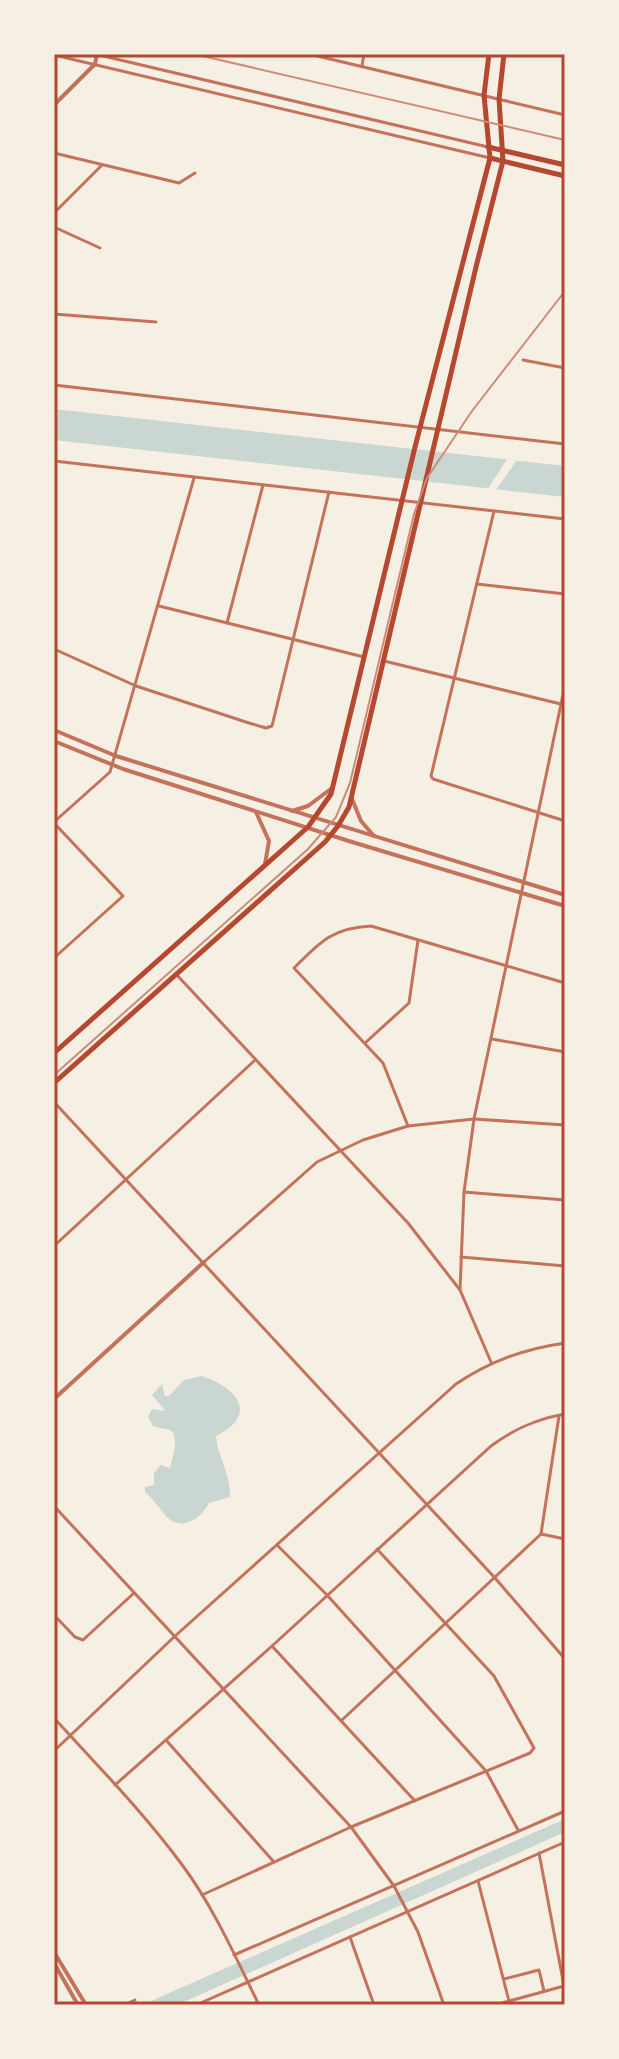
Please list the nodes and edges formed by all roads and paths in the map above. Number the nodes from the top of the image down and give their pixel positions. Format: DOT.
graph roads {
  1 [pos="96,54"];
  2 [pos="309,54"];
  3 [pos="364,54"];
  4 [pos="489,54"];
  5 [pos="504,54"];
  6 [pos="54,55"];
  7 [pos="95,64"];
  8 [pos="362,66"];
  9 [pos="484,95"];
  10 [pos="499,99"];
  11 [pos="54,105"];
  12 [pos="565,115"];
  13 [pos="488,147"];
  14 [pos="502,150"];
  15 [pos="54,153"];
  16 [pos="490,158"];
  17 [pos="503,161"];
  18 [pos="102,165"];
  19 [pos="565,165"];
  20 [pos="195,173"];
  21 [pos="565,176"];
  22 [pos="54,213"];
  23 [pos="54,227"];
  24 [pos="100,248"];
  25 [pos="54,314"];
  26 [pos="156,322"];
  27 [pos="523,360"];
  28 [pos="565,368"];
  29 [pos="54,385"];
  30 [pos="419,429"];
  31 [pos="438,431"];
  32 [pos="565,444"];
  33 [pos="54,461"];
  34 [pos="194,478"];
  35 [pos="263,485"];
  36 [pos="329,492"];
  37 [pos="402,499"];
  38 [pos="422,501"];
  39 [pos="494,511"];
  40 [pos="565,519"];
  41 [pos="477,584"];
  42 [pos="565,594"];
  43 [pos="159,606"];
  44 [pos="227,623"];
  45 [pos="293,639"];
  46 [pos="54,649"];
  47 [pos="364,657"];
  48 [pos="384,661"];
  49 [pos="454,678"];
  50 [pos="565,685"];
  51 [pos="136,686"];
  52 [pos="563,705"];
  53 [pos="54,730"];
  54 [pos="54,741"];
  55 [pos="116,756"];
  56 [pos="112,766"];
  57 [pos="334,786"];
  58 [pos="351,796"];
  59 [pos="255,810"];
  60 [pos="291,811"];
  61 [pos="538,812"];
  62 [pos="316,819"];
  63 [pos="565,821"];
  64 [pos="54,823"];
  65 [pos="338,826"];
  66 [pos="308,827"];
  67 [pos="331,835"];
  68 [pos="376,837"];
  69 [pos="262,870"];
  70 [pos="523,883"];
  71 [pos="521,892"];
  72 [pos="565,895"];
  73 [pos="565,906"];
  74 [pos="418,940"];
  75 [pos="54,958"];
  76 [pos="505,965"];
  77 [pos="176,974"];
  78 [pos="565,983"];
  79 [pos="492,1039"];
  80 [pos="365,1043"];
  81 [pos="565,1052"];
  82 [pos="54,1053"];
  83 [pos="255,1061"];
  84 [pos="54,1083"];
  85 [pos="54,1102"];
  86 [pos="474,1119"];
  87 [pos="565,1125"];
  88 [pos="408,1126"];
  89 [pos="339,1152"];
  90 [pos="125,1179"];
  91 [pos="464,1192"];
  92 [pos="565,1200"];
  93 [pos="54,1246"];
  94 [pos="461,1257"];
  95 [pos="204,1262"];
  96 [pos="565,1266"];
  97 [pos="460,1290"];
  98 [pos="565,1343"];
  99 [pos="491,1362"];
  100 [pos="54,1399"];
  101 [pos="562,1415"];
  102 [pos="378,1453"];
  103 [pos="427,1505"];
  104 [pos="54,1506"];
  105 [pos="541,1534"];
  106 [pos="565,1539"];
  107 [pos="277,1545"];
  108 [pos="377,1549"];
  109 [pos="495,1578"];
  110 [pos="134,1593"];
  111 [pos="327,1595"];
  112 [pos="54,1615"];
  113 [pos="446,1622"];
  114 [pos="174,1637"];
  115 [pos="272,1646"];
  116 [pos="565,1659"];
  117 [pos="395,1670"];
  118 [pos="223,1689"];
  119 [pos="54,1718"];
  120 [pos="342,1720"];
  121 [pos="70,1736"];
  122 [pos="166,1740"];
  123 [pos="54,1751"];
  124 [pos="486,1771"];
  125 [pos="115,1785"];
  126 [pos="415,1801"];
  127 [pos="565,1811"];
  128 [pos="351,1827"];
  129 [pos="518,1830"];
  130 [pos="565,1842"];
  131 [pos="539,1853"];
  132 [pos="274,1862"];
  133 [pos="478,1880"];
  134 [pos="394,1888"];
  135 [pos="202,1895"];
  136 [pos="405,1909"];
  137 [pos="350,1936"];
  138 [pos="54,1952"];
  139 [pos="234,1955"];
  140 [pos="54,1963"];
  141 [pos="504,1979"];
  142 [pos="247,1982"];
  143 [pos="564,1986"];
  144 [pos="544,1991"];
  145 [pos="212,1998"];
  146 [pos="135,2000"];
  147 [pos="510,2003"];
  148 [pos="214,2004"];
  149 [pos="78,2005"];
  150 [pos="86,2005"];
  151 [pos="124,2005"];
  152 [pos="196,2005"];
  153 [pos="259,2005"];
  154 [pos="374,2005"];
  155 [pos="444,2005"];
  156 [pos="495,2005"];
  1 -- 7 [label="street"];
  1 -- 13 [label="street"];
  2 -- 8 [label="street"];
  3 -- 8 [label="street"];
  4 -- 9 [label="main road"];
  5 -- 10 [label="main road"];
  6 -- 7 [label="street"];
  7 -- 11 [label="street"];
  7 -- 16 [label="street"];
  8 -- 9 [label="street"];
  9 -- 10 [label="street"];
  9 -- 13 [label="main road"];
  10 -- 12 [label="street"];
  10 -- 14 [label="main road"];
  13 -- 14 [label="main road"];
  13 -- 16 [label="main road"];
  14 -- 17 [label="main road"];
  14 -- 19 [label="main road"];
  15 -- 18 [label="street"];
  16 -- 17 [label="main road"];
  16 -- 30 [label="main road"];
  17 -- 21 [label="main road"];
  17 -- 31 [label="main road"];
  18 -- 20 [label="street"];
  18 -- 22 [label="street"];
  23 -- 24 [label="street"];
  25 -- 26 [label="street"];
  27 -- 28 [label="street"];
  29 -- 30 [label="street"];
  30 -- 31 [label="street"];
  30 -- 37 [label="main road"];
  31 -- 32 [label="street"];
  31 -- 38 [label="main road"];
  33 -- 34 [label="street"];
  34 -- 35 [label="street"];
  34 -- 43 [label="street"];
  35 -- 36 [label="street"];
  35 -- 44 [label="street"];
  36 -- 37 [label="street"];
  36 -- 45 [label="street"];
  37 -- 38 [label="street"];
  37 -- 47 [label="main road"];
  38 -- 39 [label="street"];
  38 -- 48 [label="main road"];
  39 -- 40 [label="street"];
  39 -- 41 [label="street"];
  41 -- 42 [label="street"];
  41 -- 49 [label="street"];
  43 -- 44 [label="street"];
  43 -- 51 [label="street"];
  44 -- 45 [label="street"];
  45 -- 47 [label="street"];
  45 -- 51 [label="street"];
  46 -- 51 [label="street"];
  47 -- 57 [label="main road"];
  48 -- 49 [label="street"];
  48 -- 58 [label="main road"];
  49 -- 52 [label="street"];
  49 -- 61 [label="street"];
  50 -- 52 [label="street"];
  51 -- 55 [label="street"];
  52 -- 61 [label="street"];
  53 -- 55 [label="street"];
  54 -- 56 [label="street"];
  55 -- 56 [label="street"];
  55 -- 60 [label="street"];
  56 -- 59 [label="street"];
  56 -- 64 [label="street"];
  57 -- 60 [label="street"];
  57 -- 62 [label="main road"];
  58 -- 65 [label="main road"];
  58 -- 68 [label="street"];
  59 -- 66 [label="street"];
  59 -- 69 [label="street"];
  60 -- 62 [label="street"];
  61 -- 63 [label="street"];
  61 -- 70 [label="street"];
  62 -- 65 [label="street"];
  62 -- 66 [label="main road"];
  64 -- 75 [label="street"];
  65 -- 67 [label="main road"];
  65 -- 68 [label="street"];
  66 -- 67 [label="street"];
  66 -- 69 [label="main road"];
  67 -- 71 [label="street"];
  67 -- 77 [label="main road"];
  68 -- 70 [label="street"];
  69 -- 82 [label="main road"];
  70 -- 71 [label="street"];
  70 -- 72 [label="street"];
  71 -- 73 [label="street"];
  71 -- 76 [label="street"];
  74 -- 76 [label="street"];
  74 -- 80 [label="street"];
  74 -- 80 [label="street"];
  76 -- 78 [label="street"];
  76 -- 79 [label="street"];
  77 -- 83 [label="street"];
  77 -- 84 [label="main road"];
  79 -- 81 [label="street"];
  79 -- 86 [label="street"];
  80 -- 88 [label="street"];
  83 -- 89 [label="street"];
  83 -- 90 [label="street"];
  85 -- 90 [label="street"];
  86 -- 87 [label="street"];
  86 -- 88 [label="street"];
  86 -- 91 [label="street"];
  88 -- 89 [label="street"];
  89 -- 95 [label="street"];
  89 -- 97 [label="street"];
  90 -- 93 [label="street"];
  90 -- 95 [label="street"];
  91 -- 92 [label="street"];
  91 -- 94 [label="street"];
  94 -- 96 [label="street"];
  94 -- 97 [label="street"];
  95 -- 100 [label="street"];
  95 -- 102 [label="street"];
  97 -- 99 [label="street"];
  98 -- 99 [label="street"];
  99 -- 102 [label="street"];
  101 -- 103 [label="street"];
  101 -- 105 [label="street"];
  102 -- 103 [label="street"];
  102 -- 107 [label="street"];
  103 -- 108 [label="street"];
  103 -- 109 [label="street"];
  104 -- 110 [label="street"];
  105 -- 106 [label="street"];
  105 -- 109 [label="street"];
  107 -- 111 [label="street"];
  107 -- 114 [label="street"];
  108 -- 111 [label="street"];
  108 -- 113 [label="street"];
  109 -- 113 [label="street"];
  109 -- 116 [label="street"];
  110 -- 112 [label="street"];
  110 -- 114 [label="street"];
  111 -- 115 [label="street"];
  111 -- 117 [label="street"];
  113 -- 117 [label="street"];
  113 -- 124 [label="street"];
  114 -- 118 [label="street"];
  114 -- 121 [label="street"];
  115 -- 118 [label="street"];
  115 -- 120 [label="street"];
  117 -- 120 [label="street"];
  117 -- 124 [label="street"];
  118 -- 122 [label="street"];
  118 -- 128 [label="street"];
  119 -- 121 [label="street"];
  120 -- 126 [label="street"];
  121 -- 123 [label="street"];
  121 -- 125 [label="street"];
  122 -- 125 [label="street"];
  122 -- 132 [label="street"];
  124 -- 126 [label="street"];
  124 -- 129 [label="street"];
  125 -- 135 [label="street"];
  126 -- 128 [label="street"];
  127 -- 129 [label="street"];
  128 -- 132 [label="street"];
  128 -- 134 [label="street"];
  129 -- 134 [label="street"];
  130 -- 131 [label="street"];
  131 -- 133 [label="street"];
  131 -- 143 [label="street"];
  132 -- 135 [label="street"];
  133 -- 136 [label="street"];
  133 -- 141 [label="street"];
  134 -- 136 [label="street"];
  134 -- 139 [label="street"];
  135 -- 139 [label="street"];
  136 -- 137 [label="street"];
  136 -- 155 [label="street"];
  137 -- 142 [label="street"];
  137 -- 154 [label="street"];
  138 -- 150 [label="street"];
  139 -- 142 [label="street"];
  140 -- 149 [label="street"];
  141 -- 144 [label="street"];
  141 -- 147 [label="street"];
  142 -- 145 [label="street"];
  142 -- 153 [label="street"];
  143 -- 144 [label="street"];
  144 -- 147 [label="street"];
  145 -- 148 [label="street"];
  145 -- 152 [label="street"];
  146 -- 151 [label="street"];
  147 -- 156 [label="street"];
}
